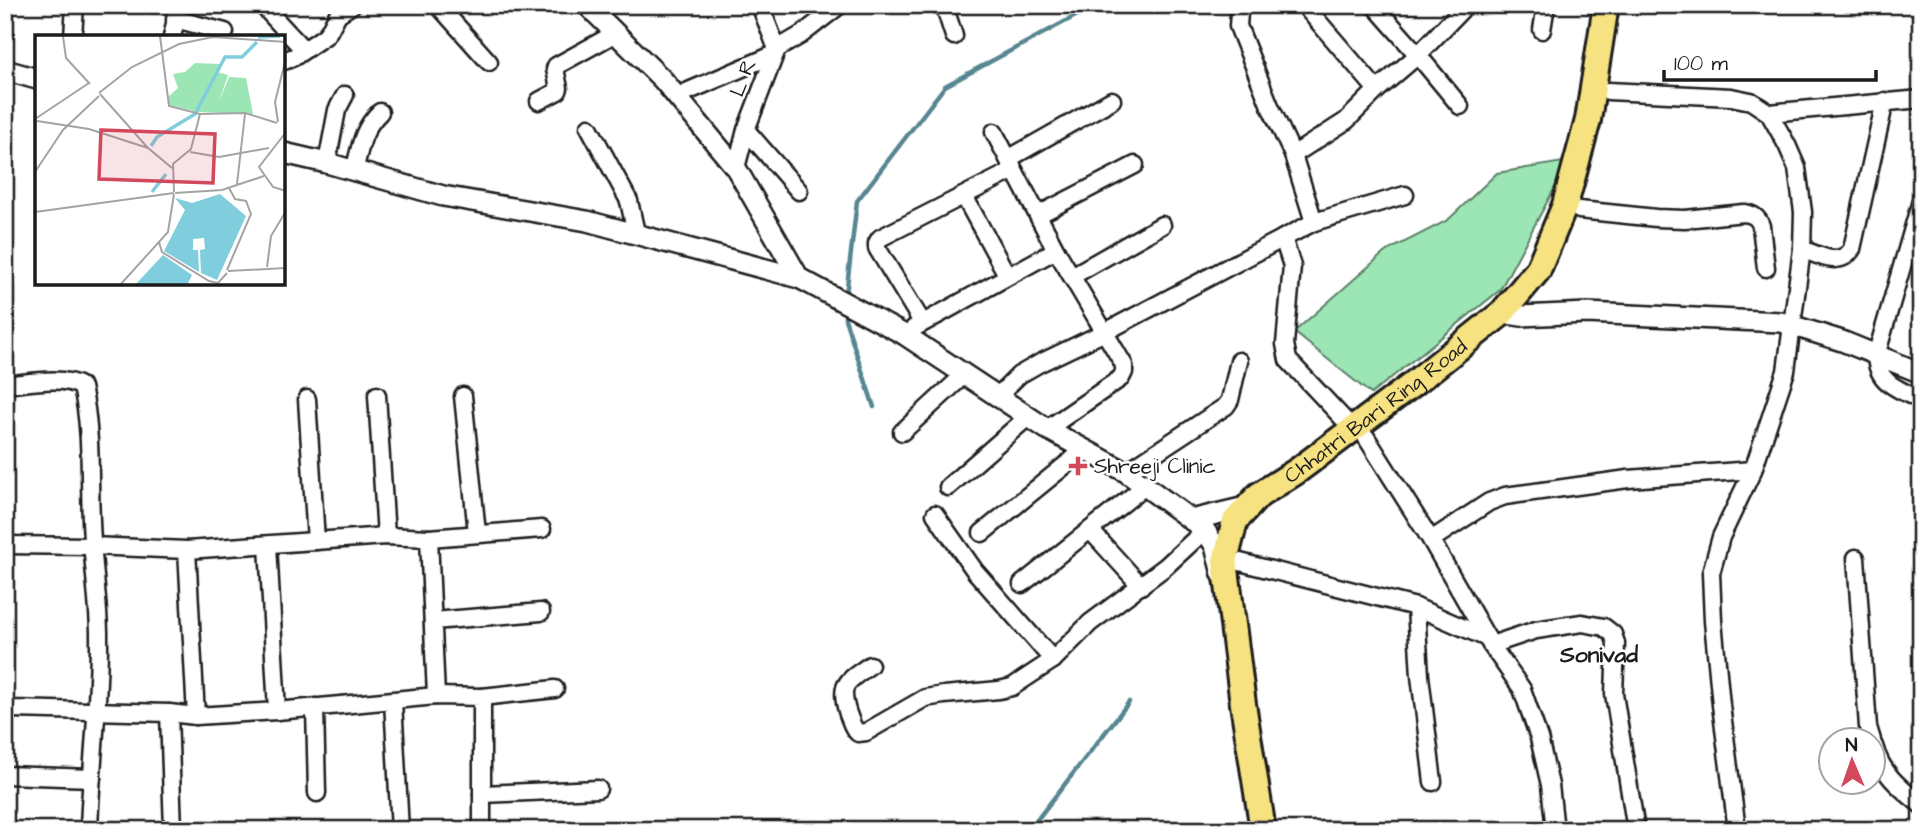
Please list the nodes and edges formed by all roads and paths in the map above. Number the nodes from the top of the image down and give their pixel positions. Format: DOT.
graph roads {
  1 [pos="75,5"];
  2 [pos="352,5"];
  3 [pos="438,5"];
  4 [pos="587,5"];
  5 [pos="760,5"];
  6 [pos="840,5"];
  7 [pos="944,5"];
  8 [pos="1243,5"];
  9 [pos="1304,5"];
  10 [pos="1374,5"];
  11 [pos="1466,5"];
  12 [pos="1546,5"];
  13 [pos="1606,5"];
  14 [pos="1621,5"];
  15 [pos="265,8"];
  16 [pos="174,12"];
  17 [pos="1542,30"];
  18 [pos="225,32"];
  19 [pos="616,33"];
  20 [pos="73,35"];
  21 [pos="172,35"];
  22 [pos="954,36"];
  23 [pos="304,50"];
  24 [pos="776,51"];
  25 [pos="1418,55"];
  26 [pos="285,61"];
  27 [pos="489,62"];
  28 [pos="5,70"];
  29 [pos="35,78"];
  30 [pos="1377,90"];
  31 [pos="1608,91"];
  32 [pos="345,95"];
  33 [pos="677,96"];
  34 [pos="1921,99"];
  35 [pos="1112,100"];
  36 [pos="539,101"];
  37 [pos="1885,101"];
  38 [pos="1460,106"];
  39 [pos="380,112"];
  40 [pos="1769,113"];
  41 [pos="589,127"];
  42 [pos="746,130"];
  43 [pos="994,132"];
  44 [pos="285,153"];
  45 [pos="1293,155"];
  46 [pos="327,163"];
  47 [pos="1011,165"];
  48 [pos="1135,166"];
  49 [pos="736,168"];
  50 [pos="354,172"];
  51 [pos="799,191"];
  52 [pos="1405,195"];
  53 [pos="964,196"];
  54 [pos="1921,201"];
  55 [pos="1579,210"];
  56 [pos="1038,215"];
  57 [pos="1314,222"];
  58 [pos="1162,225"];
  59 [pos="636,233"];
  60 [pos="1283,238"];
  61 [pos="1802,249"];
  62 [pos="1056,250"];
  63 [pos="1914,250"];
  64 [pos="1766,268"];
  65 [pos="1007,275"];
  66 [pos="1072,276"];
  67 [pos="799,278"];
  68 [pos="1511,314"];
  69 [pos="922,322"];
  70 [pos="1791,325"];
  71 [pos="1105,332"];
  72 [pos="905,335"];
  73 [pos="1876,356"];
  74 [pos="1239,361"];
  75 [pos="1921,373"];
  76 [pos="965,374"];
  77 [pos="5,385"];
  78 [pos="377,395"];
  79 [pos="463,396"];
  80 [pos="998,396"];
  81 [pos="306,399"];
  82 [pos="1921,400"];
  83 [pos="1029,416"];
  84 [pos="1047,429"];
  85 [pos="902,432"];
  86 [pos="1360,433"];
  87 [pos="1084,450"];
  88 [pos="1753,470"];
  89 [pos="1126,472"];
  90 [pos="1145,486"];
  91 [pos="948,487"];
  92 [pos="1250,506"];
  93 [pos="935,514"];
  94 [pos="1198,525"];
  95 [pos="542,529"];
  96 [pos="1090,530"];
  97 [pos="477,533"];
  98 [pos="982,533"];
  99 [pos="386,536"];
  100 [pos="429,538"];
  101 [pos="1431,540"];
  102 [pos="316,541"];
  103 [pos="5,545"];
  104 [pos="91,545"];
  105 [pos="268,545"];
  106 [pos="187,550"];
  107 [pos="1856,558"];
  108 [pos="1240,562"];
  109 [pos="1022,584"];
  110 [pos="1141,586"];
  111 [pos="1416,607"];
  112 [pos="541,612"];
  113 [pos="1231,612"];
  114 [pos="433,621"];
  115 [pos="1489,641"];
  116 [pos="1053,660"];
  117 [pos="870,665"];
  118 [pos="555,689"];
  119 [pos="436,696"];
  120 [pos="482,697"];
  121 [pos="393,701"];
  122 [pos="315,707"];
  123 [pos="5,708"];
  124 [pos="97,711"];
  125 [pos="277,711"];
  126 [pos="169,713"];
  127 [pos="196,716"];
  128 [pos="1868,726"];
  129 [pos="5,775"];
  130 [pos="1888,775"];
  131 [pos="92,778"];
  132 [pos="1433,782"];
  133 [pos="598,789"];
  134 [pos="317,793"];
  135 [pos="482,794"];
  136 [pos="1921,805"];
  137 [pos="89,830"];
  138 [pos="173,830"];
  139 [pos="400,830"];
  140 [pos="482,830"];
  141 [pos="1263,830"];
  142 [pos="1278,830"];
  143 [pos="1555,830"];
  144 [pos="1636,830"];
  145 [pos="1737,830"];
  1 -- 20 [label="street"];
  2 -- 23 [label="street"];
  3 -- 27 [label="street"];
  4 -- 19 [label="street"];
  5 -- 24 [label="street, L R"];
  6 -- 24 [label="street"];
  7 -- 22 [label="street"];
  8 -- 45 [label="street"];
  9 -- 30 [label="street"];
  10 -- 25 [label="street"];
  11 -- 25 [label="street"];
  12 -- 17 [label="street"];
  13 -- 68 [label="main road, Chhatri Bari Ring Road"];
  14 -- 31 [label="main road, Chhatri Bari Ring Road"];
  15 -- 23 [label="street"];
  16 -- 18 [label="street"];
  16 -- 21 [label="street"];
  19 -- 33 [label="street"];
  19 -- 36 [label="street"];
  23 -- 26 [label="street"];
  24 -- 33 [label="street"];
  24 -- 42 [label="street, L R"];
  25 -- 30 [label="street"];
  25 -- 38 [label="street"];
  28 -- 29 [label="street"];
  30 -- 45 [label="street"];
  31 -- 40 [label="street"];
  31 -- 55 [label="main road, Chhatri Bari Ring Road"];
  32 -- 46 [label="street"];
  33 -- 49 [label="street"];
  34 -- 37 [label="street"];
  35 -- 47 [label="street"];
  37 -- 40 [label="street"];
  37 -- 61 [label="street"];
  39 -- 50 [label="street"];
  40 -- 61 [label="street"];
  41 -- 59 [label="street"];
  42 -- 49 [label="street, L R"];
  42 -- 51 [label="street"];
  43 -- 47 [label="street"];
  44 -- 46 [label="street"];
  45 -- 57 [label="street"];
  46 -- 50 [label="street"];
  47 -- 53 [label="street"];
  47 -- 56 [label="street"];
  48 -- 56 [label="street"];
  49 -- 67 [label="street"];
  50 -- 59 [label="street"];
  52 -- 57 [label="street"];
  53 -- 65 [label="street"];
  53 -- 69 [label="street"];
  54 -- 63 [label="street"];
  55 -- 64 [label="street"];
  55 -- 68 [label="main road, Chhatri Bari Ring Road"];
  56 -- 62 [label="street"];
  57 -- 60 [label="street"];
  58 -- 66 [label="street"];
  59 -- 67 [label="street"];
  60 -- 71 [label="street"];
  60 -- 86 [label="street"];
  61 -- 70 [label="street"];
  62 -- 65 [label="street"];
  62 -- 66 [label="street"];
  63 -- 73 [label="street"];
  65 -- 69 [label="street"];
  66 -- 71 [label="street"];
  67 -- 72 [label="street"];
  68 -- 70 [label="street"];
  68 -- 86 [label="main road, Chhatri Bari Ring Road"];
  69 -- 72 [label="street"];
  70 -- 73 [label="street"];
  70 -- 88 [label="street"];
  71 -- 80 [label="street"];
  71 -- 84 [label="street"];
  72 -- 76 [label="street"];
  73 -- 75 [label="street"];
  73 -- 82 [label="street"];
  74 -- 89 [label="street"];
  76 -- 80 [label="street"];
  76 -- 85 [label="street"];
  77 -- 104 [label="street"];
  78 -- 99 [label="street"];
  79 -- 97 [label="street"];
  80 -- 83 [label="street"];
  81 -- 102 [label="street"];
  83 -- 84 [label="street"];
  83 -- 91 [label="street"];
  84 -- 87 [label="street"];
  86 -- 92 [label="main road, Chhatri Bari Ring Road"];
  86 -- 101 [label="street"];
  86 -- 108 [label="main road, Chhatri Bari Ring Road"];
  87 -- 89 [label="street"];
  87 -- 98 [label="street"];
  88 -- 101 [label="street"];
  88 -- 145 [label="street"];
  89 -- 90 [label="street"];
  90 -- 94 [label="street"];
  90 -- 96 [label="street"];
  92 -- 94 [label="street"];
  92 -- 113 [label="main road, Chhatri Bari Ring Road"];
  93 -- 116 [label="street"];
  94 -- 110 [label="street"];
  94 -- 113 [label="street"];
  95 -- 97 [label="street"];
  96 -- 109 [label="street"];
  96 -- 110 [label="street"];
  97 -- 100 [label="street"];
  99 -- 100 [label="street"];
  99 -- 102 [label="street"];
  100 -- 114 [label="street"];
  101 -- 115 [label="street"];
  102 -- 105 [label="street"];
  103 -- 104 [label="street"];
  104 -- 106 [label="street"];
  104 -- 124 [label="street"];
  105 -- 106 [label="street"];
  105 -- 125 [label="street"];
  106 -- 127 [label="street"];
  107 -- 128 [label="street"];
  108 -- 111 [label="street"];
  108 -- 142 [label="main road, Chhatri Bari Ring Road"];
  110 -- 116 [label="street"];
  111 -- 115 [label="street"];
  111 -- 132 [label="street"];
  112 -- 114 [label="street"];
  113 -- 141 [label="main road, Chhatri Bari Ring Road"];
  114 -- 119 [label="street"];
  115 -- 143 [label="street"];
  115 -- 144 [label="street"];
  116 -- 117 [label="street"];
  118 -- 120 [label="street"];
  119 -- 120 [label="street"];
  119 -- 121 [label="street"];
  120 -- 135 [label="street"];
  121 -- 122 [label="street"];
  121 -- 139 [label="street"];
  122 -- 125 [label="street"];
  122 -- 134 [label="street"];
  123 -- 124 [label="street"];
  124 -- 126 [label="street"];
  124 -- 131 [label="street"];
  125 -- 127 [label="street"];
  126 -- 127 [label="street"];
  126 -- 138 [label="street"];
  129 -- 131 [label="street"];
  130 -- 136 [label="street"];
  131 -- 137 [label="street"];
  133 -- 135 [label="street"];
  135 -- 140 [label="street"];
}
